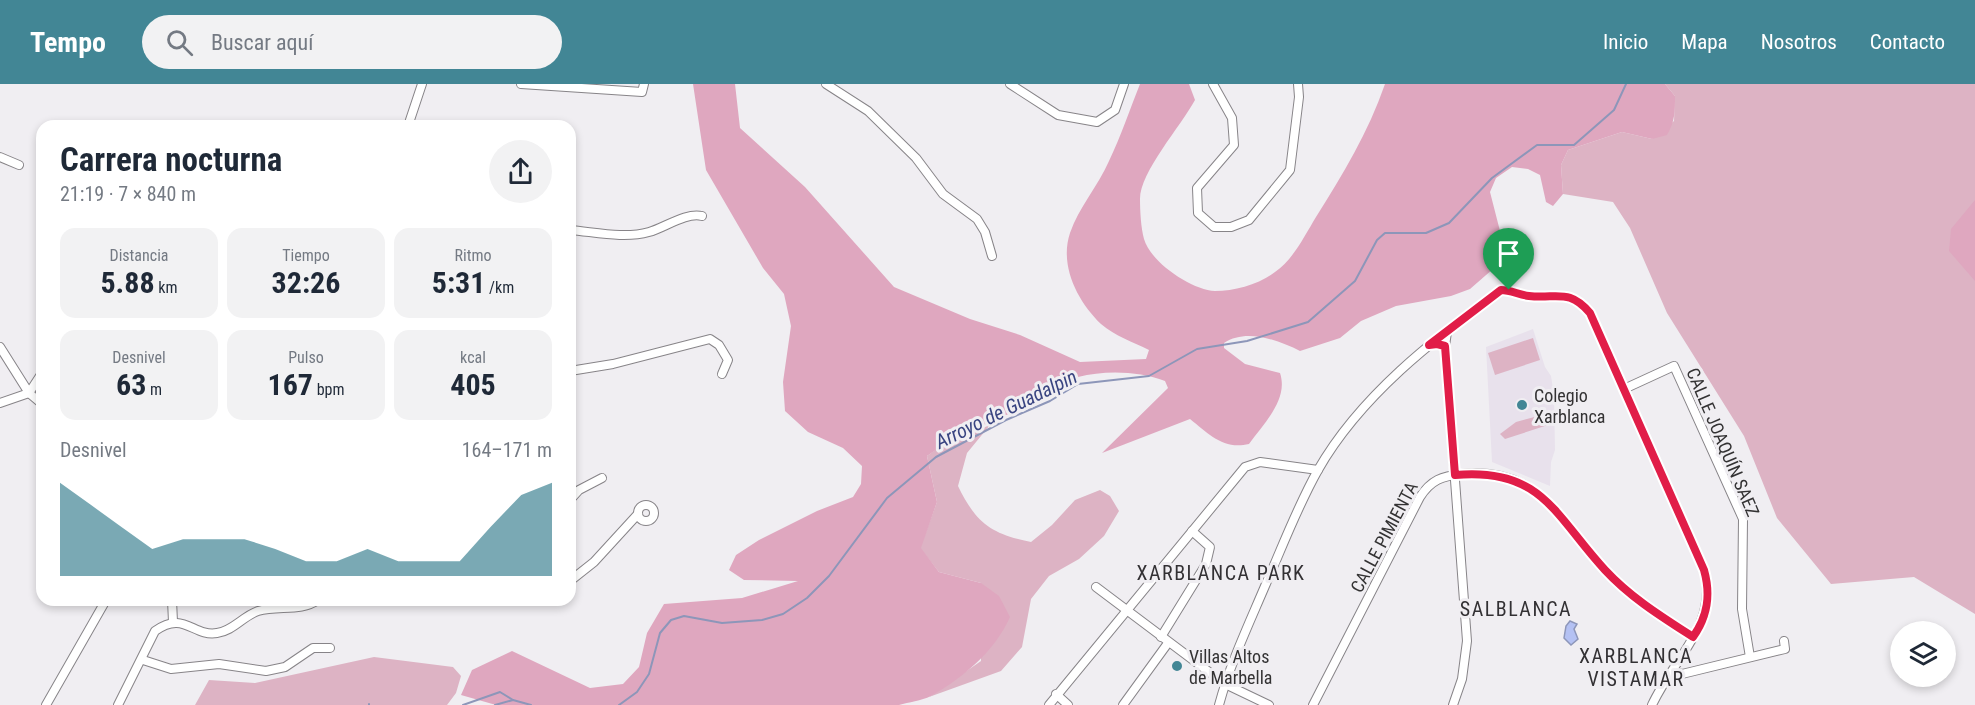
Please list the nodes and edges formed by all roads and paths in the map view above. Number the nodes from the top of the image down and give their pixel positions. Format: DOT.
graph roads {
  1 [pos="422,84"];
  2 [pos="521,84"];
  3 [pos="644,84"];
  4 [pos="825,84"];
  5 [pos="1010,84"];
  6 [pos="1124,84"];
  7 [pos="1213,84"];
  8 [pos="1298,84"];
  9 [pos="410,120"];
  10 [pos="0,157"];
  11 [pos="19,165"];
  12 [pos="702,216"];
  13 [pos="576,230"];
  14 [pos="992,256"];
  15 [pos="1447,332"];
  16 [pos="1429,345"];
  17 [pos="1445,346"];
  18 [pos="0,347"];
  19 [pos="576,370"];
  20 [pos="722,374"];
  21 [pos="36,382"];
  22 [pos="1624,389"];
  23 [pos="29,393"];
  24 [pos="36,399"];
  25 [pos="0,403"];
  26 [pos="1318,470"];
  27 [pos="1455,475"];
  28 [pos="602,478"];
  29 [pos="576,493"];
  30 [pos="638,514"];
  31 [pos="1192,531"];
  32 [pos="576,576"];
  33 [pos="1096,587"];
  34 [pos="103,606"];
  35 [pos="172,606"];
  36 [pos="302,606"];
  37 [pos="1128,609"];
  38 [pos="173,622"];
  39 [pos="1161,637"];
  40 [pos="1693,637"];
  41 [pos="1784,641"];
  42 [pos="1168,643"];
  43 [pos="330,648"];
  44 [pos="1750,657"];
  45 [pos="143,660"];
  46 [pos="1672,672"];
  47 [pos="1225,684"];
  48 [pos="1056,694"];
  49 [pos="1265,704"];
  50 [pos="46,705"];
  51 [pos="118,705"];
  52 [pos="1049,705"];
  53 [pos="1068,705"];
  54 [pos="1123,705"];
  55 [pos="1219,705"];
  56 [pos="1313,705"];
  57 [pos="1453,705"];
  58 [pos="1652,705"];
  1 -- 9 [label="street"];
  2 -- 3 [label="street"];
  4 -- 14 [label="street"];
  5 -- 6 [label="street"];
  7 -- 8 [label="street"];
  10 -- 11 [label="street"];
  12 -- 13 [label="street"];
  15 -- 16 [label="street"];
  15 -- 17 [label="street"];
  15 -- 22 [label="street"];
  16 -- 17 [label="street"];
  16 -- 26 [label="street"];
  17 -- 27 [label="street"];
  18 -- 23 [label="street"];
  19 -- 20 [label="street"];
  21 -- 23 [label="street"];
  22 -- 40 [label="street"];
  22 -- 44 [label="street, CALLE JOAQUÍN SAEZ"];
  23 -- 24 [label="street"];
  23 -- 25 [label="street"];
  26 -- 31 [label="street"];
  26 -- 47 [label="street"];
  27 -- 40 [label="street, CALLE PIMIENTA"];
  27 -- 56 [label="street, CALLE PIMIENTA"];
  27 -- 57 [label="street"];
  28 -- 29 [label="street"];
  30 -- 32 [label="street"];
  31 -- 37 [label="street"];
  31 -- 39 [label="street"];
  33 -- 37 [label="street"];
  34 -- 50 [label="street"];
  35 -- 38 [label="street"];
  36 -- 38 [label="street"];
  37 -- 39 [label="street"];
  37 -- 48 [label="street"];
  38 -- 45 [label="street"];
  39 -- 42 [label="street"];
  40 -- 46 [label="street"];
  41 -- 44 [label="street"];
  42 -- 47 [label="street"];
  42 -- 54 [label="street"];
  43 -- 45 [label="street"];
  44 -- 46 [label="street"];
  45 -- 51 [label="street"];
  46 -- 58 [label="street"];
  47 -- 49 [label="street"];
  47 -- 55 [label="street"];
  48 -- 52 [label="street"];
  48 -- 53 [label="street"];
}
